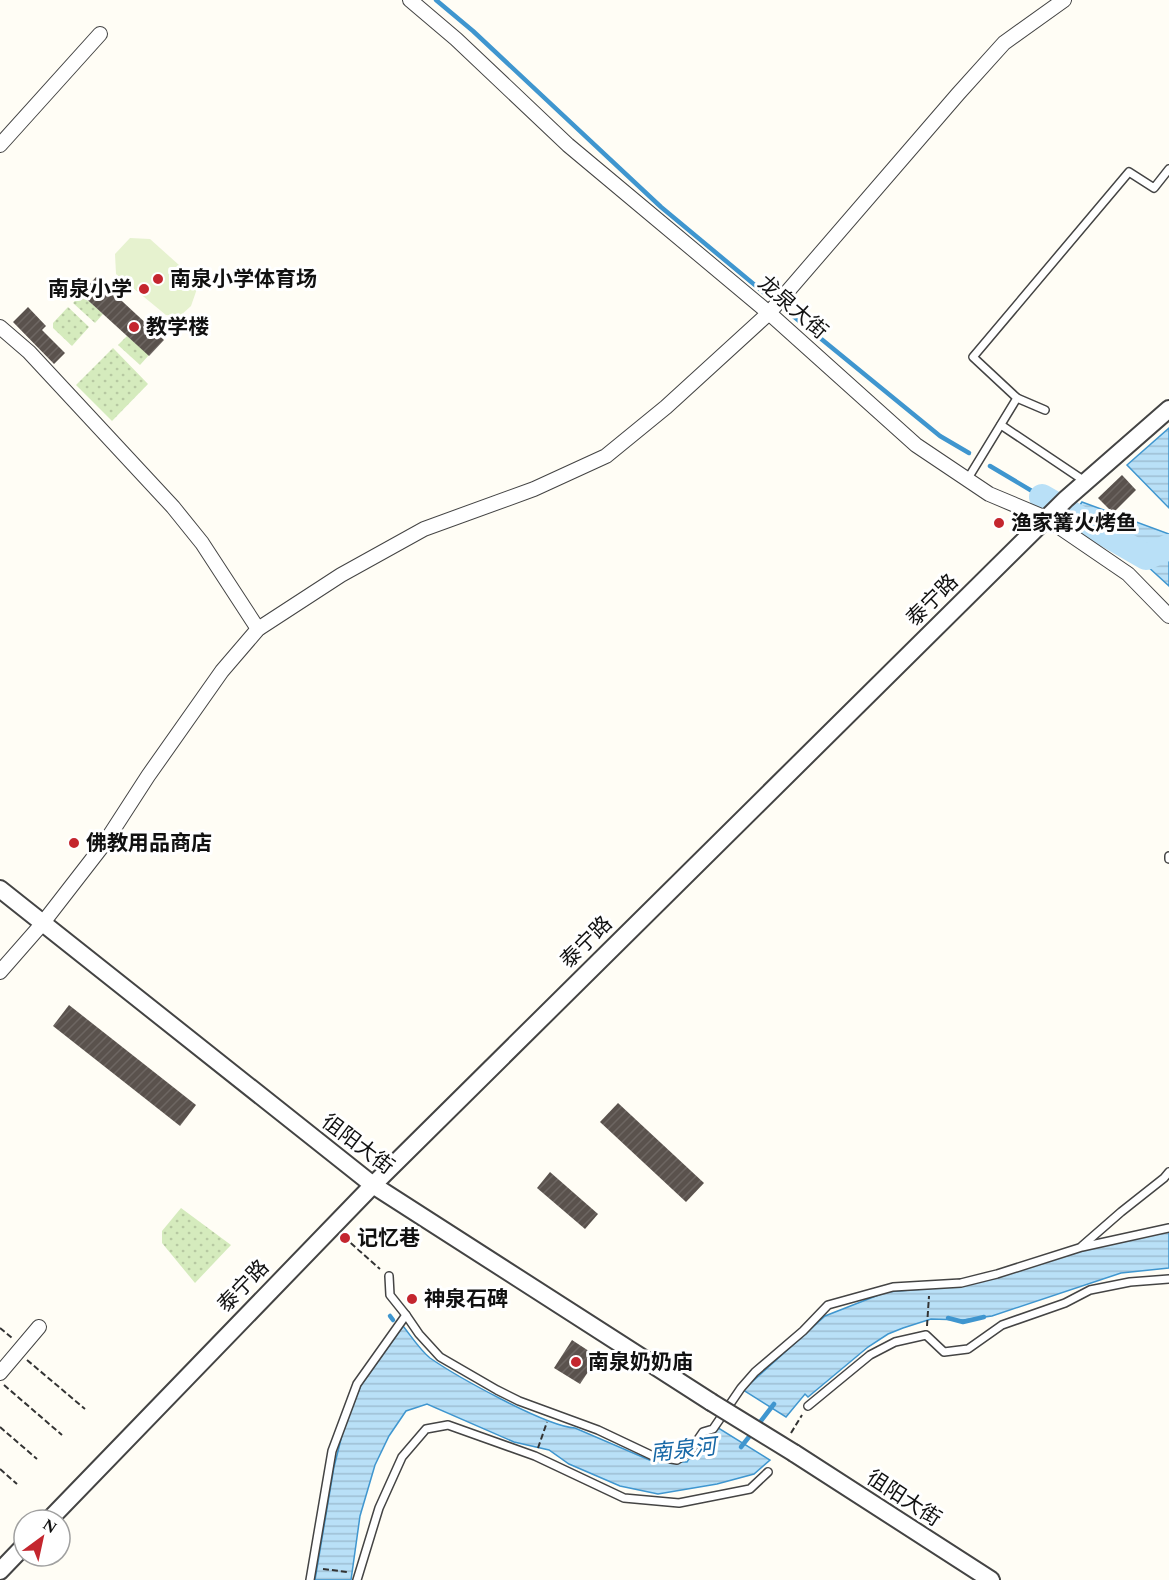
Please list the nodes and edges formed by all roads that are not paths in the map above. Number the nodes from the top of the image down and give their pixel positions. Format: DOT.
graph roads {
  1 [pos="410,0"];
  2 [pos="1064,0"];
  3 [pos="100,34"];
  4 [pos="0,145"];
  5 [pos="1169,168"];
  6 [pos="769,313"];
  7 [pos="0,327"];
  8 [pos="1017,398"];
  9 [pos="1169,409"];
  10 [pos="1045,410"];
  11 [pos="1001,425"];
  12 [pos="967,480"];
  13 [pos="1086,482"];
  14 [pos="1046,518"];
  15 [pos="1169,616"];
  16 [pos="258,629"];
  17 [pos="0,889"];
  18 [pos="42,924"];
  19 [pos="0,972"];
  20 [pos="1169,1172"];
  21 [pos="373,1185"];
  22 [pos="1169,1228"];
  23 [pos="1082,1247"];
  24 [pos="389,1276"];
  25 [pos="1169,1279"];
  26 [pos="406,1316"];
  27 [pos="39,1327"];
  28 [pos="0,1373"];
  29 [pos="808,1406"];
  30 [pos="768,1472"];
  31 [pos="61,1508"];
  32 [pos="12,1558"];
  33 [pos="0,1571"];
  34 [pos="358,1577"];
  35 [pos="310,1580"];
  36 [pos="991,1580"];
  1 -- 6 [label="street, 龙泉大街"];
  2 -- 6 [label="street"];
  3 -- 4 [label="street"];
  5 -- 8 [label="lane"];
  6 -- 12 [label="street, 龙泉大街"];
  6 -- 16 [label="street"];
  7 -- 16 [label="street"];
  8 -- 10 [label="lane"];
  8 -- 11 [label="lane"];
  9 -- 13 [label="street, 泰宁路"];
  11 -- 12 [label="lane"];
  11 -- 13 [label="lane"];
  12 -- 14 [label="street, 龙泉大街"];
  13 -- 14 [label="street, 泰宁路"];
  14 -- 15 [label="street, 龙泉大街"];
  14 -- 21 [label="street, 泰宁路"];
  16 -- 18 [label="street"];
  17 -- 18 [label="street, 徂阳大街"];
  18 -- 19 [label="street"];
  18 -- 21 [label="street, 徂阳大街"];
  20 -- 23 [label="lane"];
  21 -- 31 [label="street, 泰宁路"];
  21 -- 36 [label="street, 徂阳大街, bridge"];
  22 -- 23 [label="lane"];
  23 -- 26 [label="lane"];
  24 -- 26 [label="lane"];
  25 -- 29 [label="lane"];
  26 -- 35 [label="lane"];
  27 -- 28 [label="street"];
  30 -- 34 [label="lane"];
  32 -- 33 [label="street"];
}
